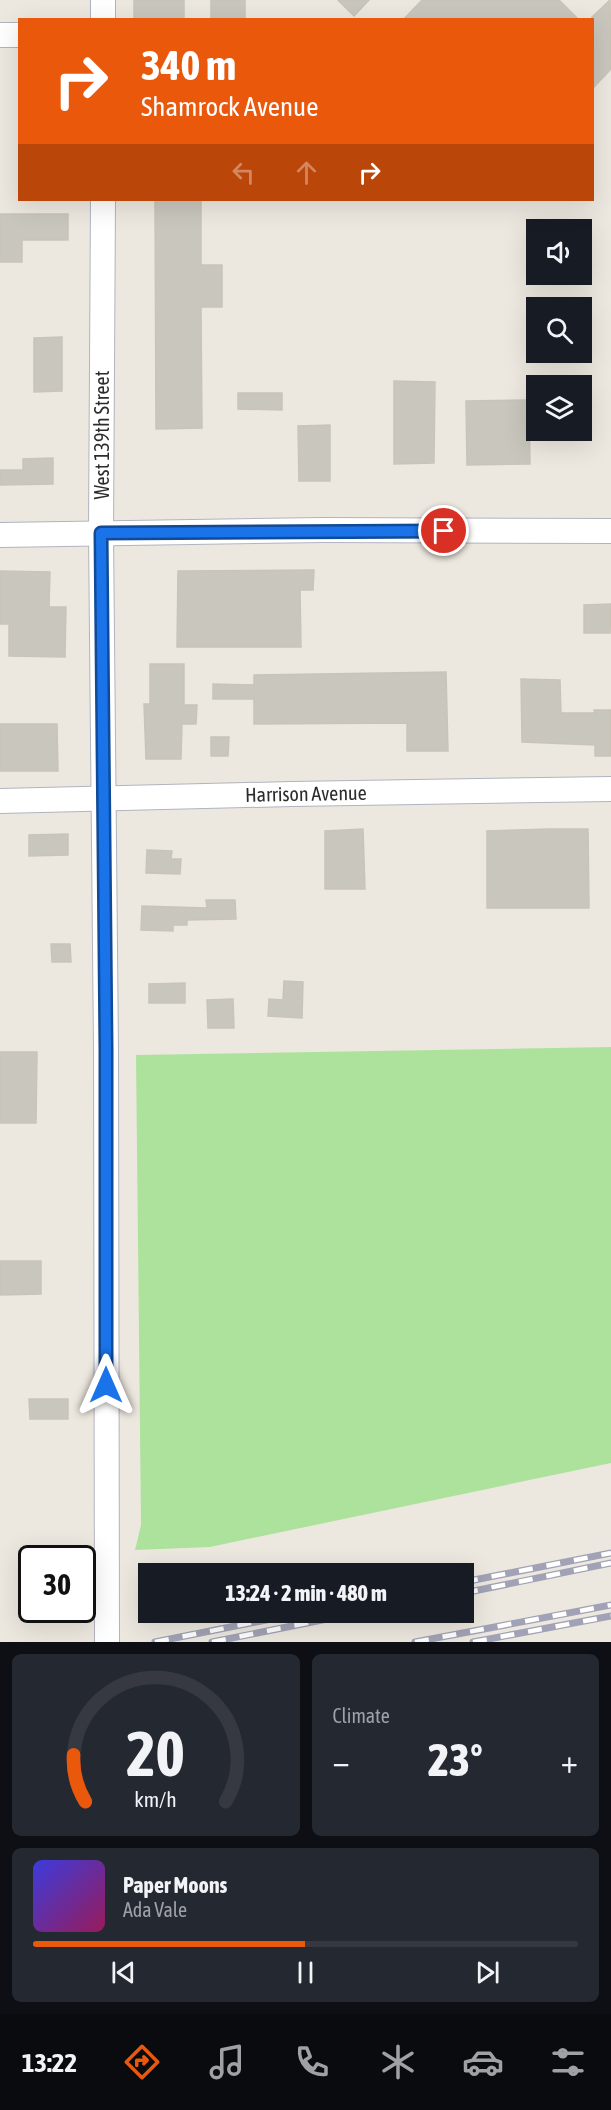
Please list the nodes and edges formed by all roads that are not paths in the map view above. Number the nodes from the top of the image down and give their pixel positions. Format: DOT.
graph roads {
  1 [pos="103,0"];
  2 [pos="103,18"];
  3 [pos="0,35"];
  4 [pos="18,35"];
  5 [pos="103,201"];
  6 [pos="611,531"];
  7 [pos="101,533"];
  8 [pos="0,535"];
  9 [pos="611,789"];
  10 [pos="103,799"];
  11 [pos="0,801"];
  12 [pos="107,1642"];
  1 -- 2 [label="street"];
  3 -- 4 [label="street"];
  5 -- 7 [label="street, West 139th Street"];
  6 -- 7 [label="street"];
  7 -- 8 [label="street"];
  7 -- 10 [label="street, West 139th Street"];
  9 -- 10 [label="street, Harrison Avenue"];
  10 -- 11 [label="street, Harrison Avenue"];
  10 -- 12 [label="street, West 139th Street"];
}
